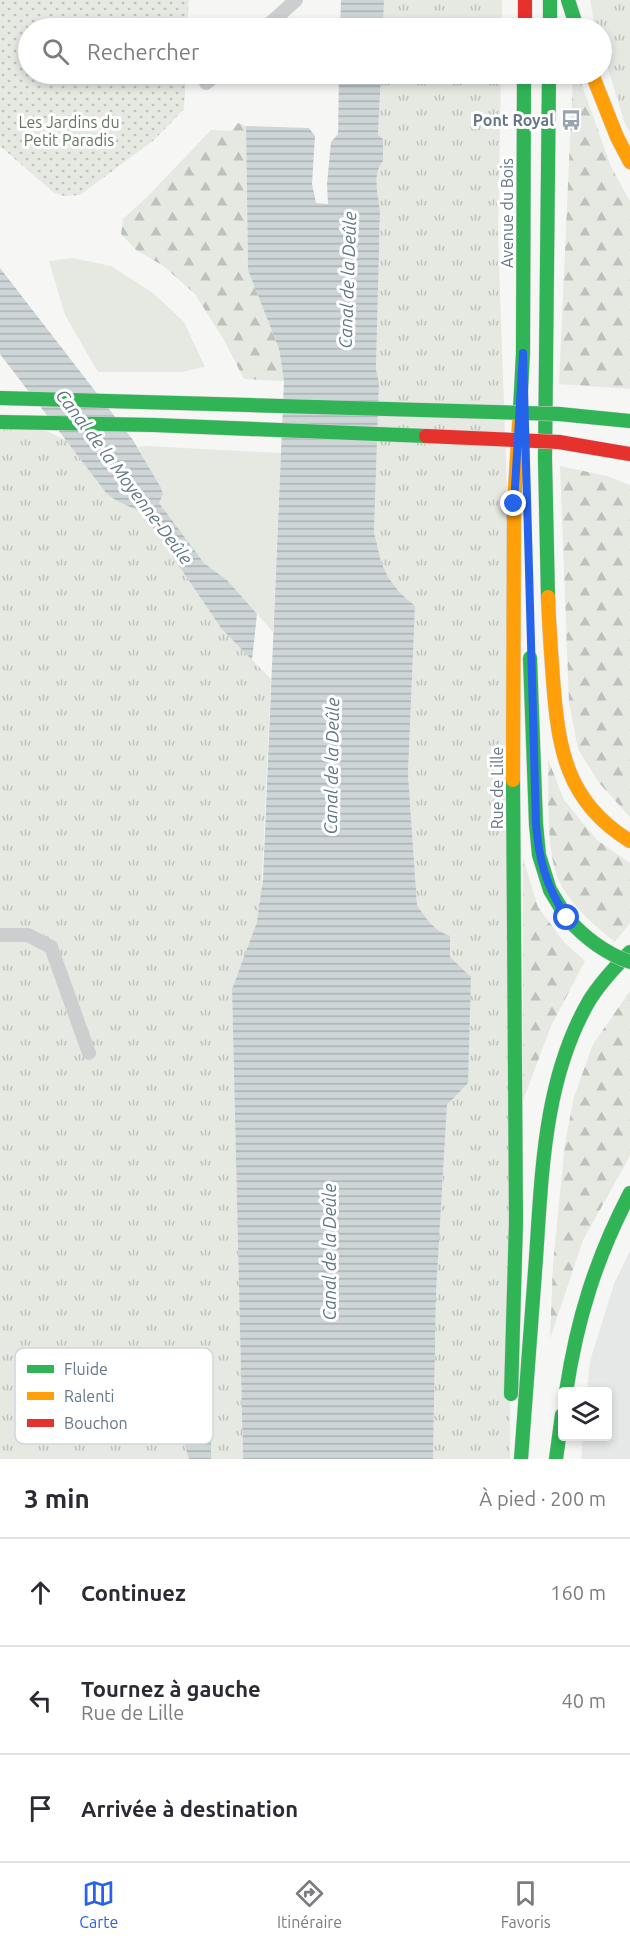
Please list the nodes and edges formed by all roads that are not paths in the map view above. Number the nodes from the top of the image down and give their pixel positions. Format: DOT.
graph roads {
  1 [pos="296,0"];
  2 [pos="525,0"];
  3 [pos="550,0"];
  4 [pos="568,0"];
  5 [pos="578,0"];
  6 [pos="276,18"];
  7 [pos="525,18"];
  8 [pos="550,18"];
  9 [pos="574,18"];
  10 [pos="578,18"];
  11 [pos="525,84"];
  12 [pos="549,84"];
  13 [pos="596,84"];
  14 [pos="630,162"];
  15 [pos="523,353"];
  16 [pos="0,398"];
  17 [pos="630,421"];
  18 [pos="0,422"];
  19 [pos="630,454"];
  20 [pos="527,571"];
  21 [pos="530,641"];
  22 [pos="630,841"];
  23 [pos="0,934"];
  24 [pos="630,952"];
  25 [pos="630,962"];
  26 [pos="89,1053"];
  27 [pos="630,1193"];
  28 [pos="567,1387"];
  29 [pos="558,1441"];
  30 [pos="510,1459"];
  31 [pos="521,1459"];
  32 [pos="556,1459"];
  1 -- 6 [label="lane"];
  2 -- 7 [label="main road"];
  3 -- 8 [label="main road"];
  4 -- 9 [label="main road"];
  5 -- 10 [label="main road"];
  11 -- 15 [label="main road, Avenue du Bois"];
  12 -- 22 [label="main road"];
  13 -- 14 [label="main road"];
  15 -- 20 [label="main road"];
  15 -- 30 [label="main road, Rue de Lille"];
  16 -- 17 [label="main road, bridge"];
  18 -- 19 [label="main road, bridge"];
  21 -- 25 [label="main road, bridge"];
  23 -- 26 [label="lane"];
  24 -- 31 [label="main road"];
  27 -- 28 [label="main road"];
  29 -- 32 [label="main road"];
}
